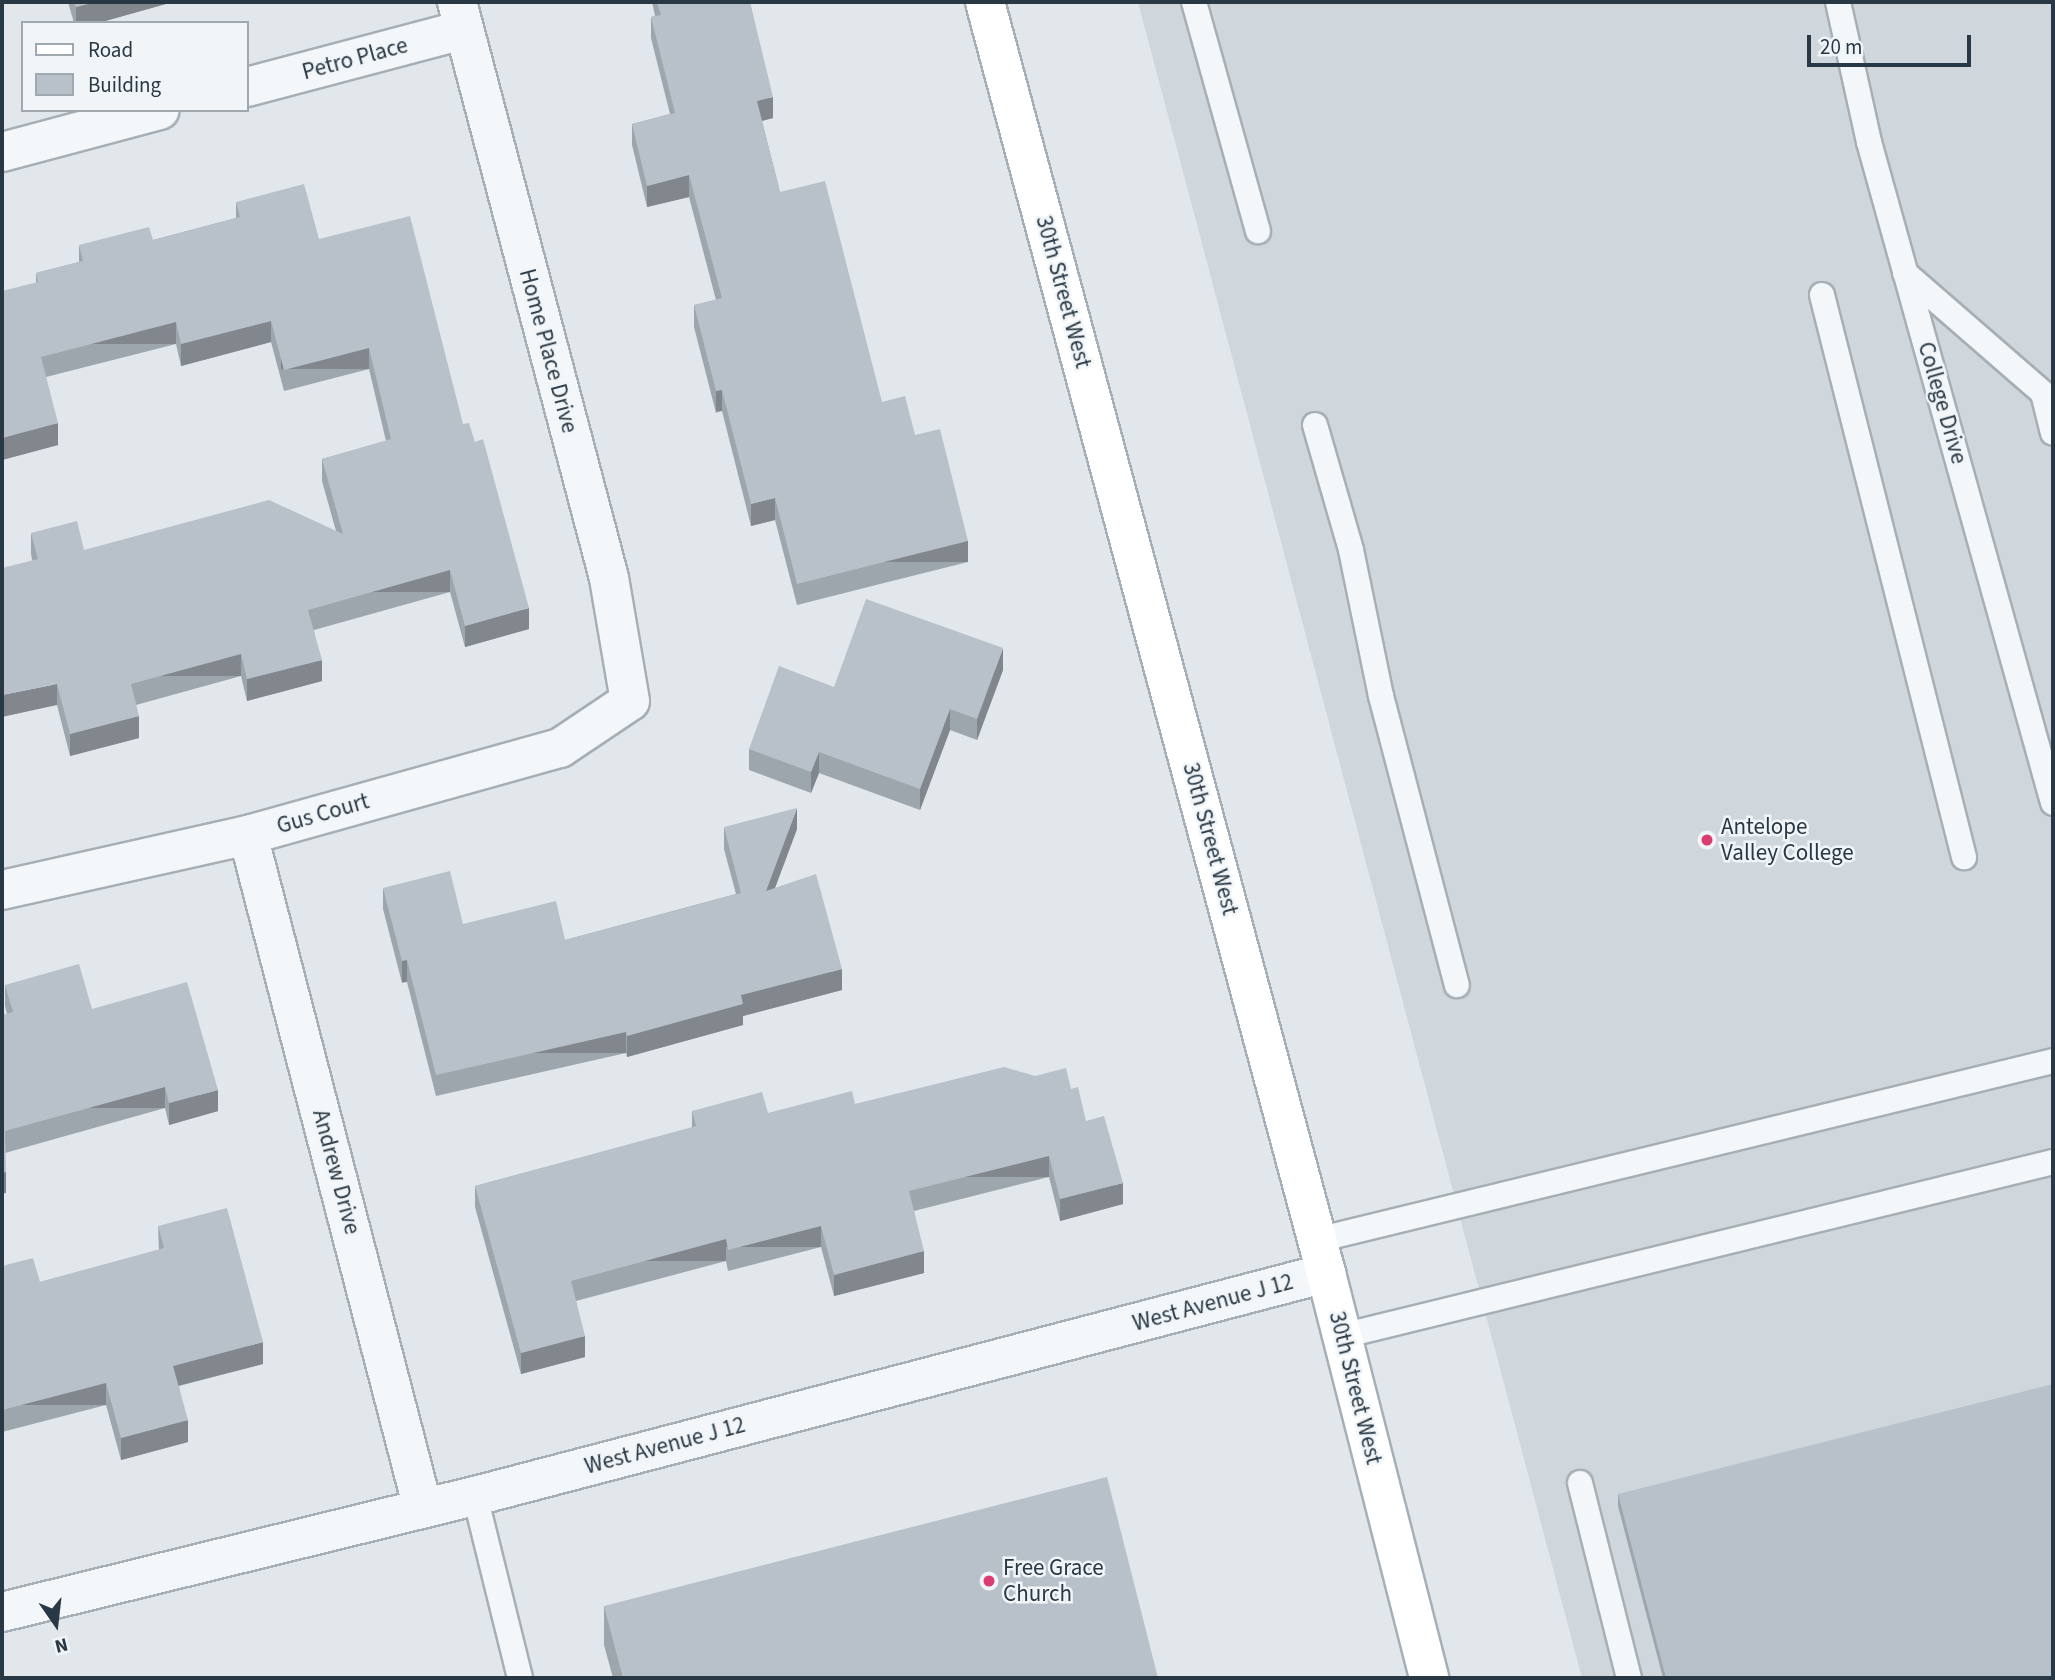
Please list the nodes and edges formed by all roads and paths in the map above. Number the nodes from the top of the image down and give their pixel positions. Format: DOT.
graph roads {
  1 [pos="985,2"];
  2 [pos="1194,2"];
  3 [pos="1838,2"];
  4 [pos="460,16"];
  5 [pos="248,87"];
  6 [pos="152,112"];
  7 [pos="2,152"];
  8 [pos="1258,231"];
  9 [pos="1905,273"];
  10 [pos="1822,295"];
  11 [pos="1315,425"];
  12 [pos="2053,433"];
  13 [pos="630,701"];
  14 [pos="2053,803"];
  15 [pos="248,835"];
  16 [pos="1964,857"];
  17 [pos="2,890"];
  18 [pos="1457,985"];
  19 [pos="2053,1060"];
  20 [pos="2053,1162"];
  21 [pos="1322,1257"];
  22 [pos="1342,1336"];
  23 [pos="1580,1483"];
  24 [pos="475,1496"];
  25 [pos="424,1509"];
  26 [pos="2,1612"];
  27 [pos="520,1678"];
  28 [pos="1430,1678"];
  29 [pos="1629,1678"];
  1 -- 21 [label="main road, 30th Street West"];
  2 -- 8 [label="lane"];
  3 -- 9 [label="lane, College Drive"];
  4 -- 5 [label="street, Petro Place"];
  4 -- 13 [label="street, Home Place Drive"];
  6 -- 7 [label="street"];
  9 -- 12 [label="lane"];
  9 -- 14 [label="lane, College Drive"];
  10 -- 16 [label="lane"];
  11 -- 18 [label="lane"];
  13 -- 15 [label="street, Gus Court"];
  15 -- 17 [label="street, Gus Court"];
  15 -- 25 [label="street, Andrew Drive"];
  19 -- 21 [label="lane"];
  20 -- 22 [label="lane"];
  21 -- 22 [label="main road, 30th Street West"];
  21 -- 24 [label="street, West Avenue J 12"];
  22 -- 28 [label="main road, 30th Street West"];
  23 -- 29 [label="lane"];
  24 -- 25 [label="street, West Avenue J 12"];
  24 -- 27 [label="lane"];
  25 -- 26 [label="street, West Avenue J 12"];
}
